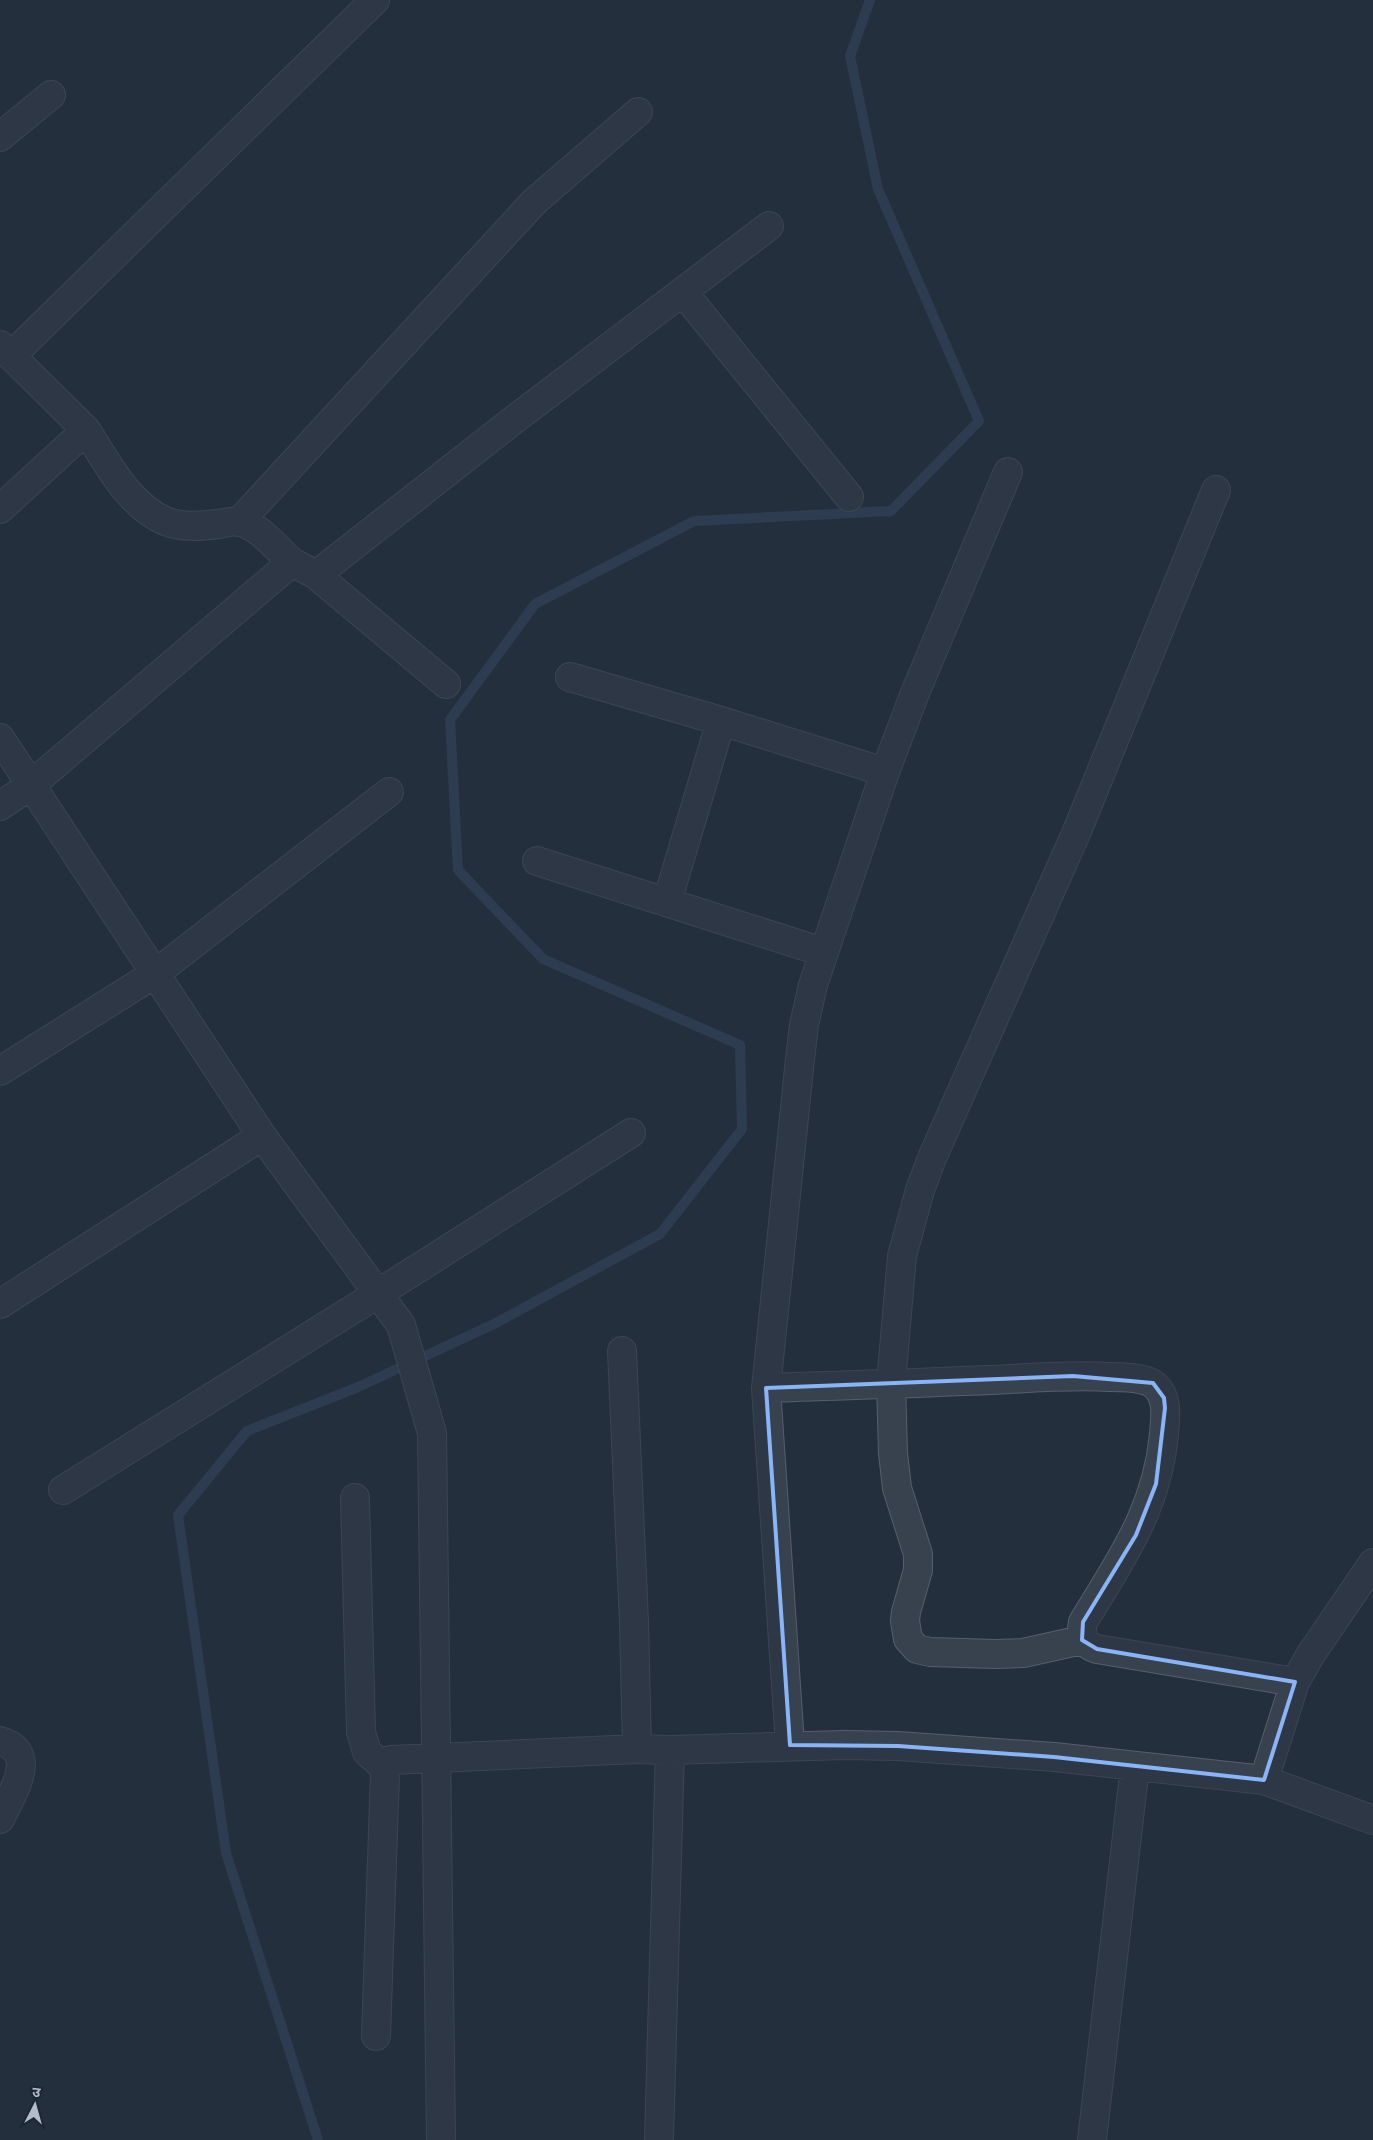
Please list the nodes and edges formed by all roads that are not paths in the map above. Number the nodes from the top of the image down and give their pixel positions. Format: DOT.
graph roads {
  1 [pos="375,0"];
  2 [pos="51,94"];
  3 [pos="638,112"];
  4 [pos="0,137"];
  5 [pos="769,226"];
  6 [pos="683,292"];
  7 [pos="6,350"];
  8 [pos="86,430"];
  9 [pos="1008,472"];
  10 [pos="1216,490"];
  11 [pos="849,497"];
  12 [pos="0,509"];
  13 [pos="239,522"];
  14 [pos="292,562"];
  15 [pos="316,575"];
  16 [pos="570,677"];
  17 [pos="446,684"];
  18 [pos="721,721"];
  19 [pos="0,738"];
  20 [pos="884,772"];
  21 [pos="31,785"];
  22 [pos="389,792"];
  23 [pos="0,806"];
  24 [pos="537,861"];
  25 [pos="667,902"];
  26 [pos="824,952"];
  27 [pos="156,973"];
  28 [pos="0,1072"];
  29 [pos="631,1133"];
  30 [pos="262,1136"];
  31 [pos="380,1293"];
  32 [pos="0,1304"];
  33 [pos="622,1351"];
  34 [pos="891,1383"];
  35 [pos="766,1388"];
  36 [pos="63,1490"];
  37 [pos="355,1498"];
  38 [pos="1373,1563"];
  39 [pos="1082,1640"];
  40 [pos="1295,1682"];
  41 [pos="0,1741"];
  42 [pos="790,1746"];
  43 [pos="637,1749"];
  44 [pos="670,1750"];
  45 [pos="436,1759"];
  46 [pos="1135,1766"];
  47 [pos="385,1768"];
  48 [pos="1264,1780"];
  49 [pos="0,1819"];
  50 [pos="1373,1820"];
  51 [pos="376,2036"];
  52 [pos="441,2140"];
  53 [pos="659,2140"];
  54 [pos="1092,2140"];
  1 -- 7 [label="street"];
  2 -- 4 [label="street"];
  3 -- 13 [label="street"];
  5 -- 6 [label="street"];
  6 -- 11 [label="street"];
  6 -- 15 [label="street"];
  7 -- 8 [label="street"];
  8 -- 12 [label="street"];
  8 -- 13 [label="street"];
  9 -- 20 [label="street"];
  10 -- 34 [label="street"];
  13 -- 14 [label="street"];
  14 -- 15 [label="street"];
  14 -- 21 [label="street"];
  15 -- 17 [label="street"];
  16 -- 18 [label="street"];
  18 -- 20 [label="street"];
  18 -- 25 [label="street"];
  19 -- 21 [label="street"];
  20 -- 26 [label="street"];
  21 -- 23 [label="street"];
  21 -- 27 [label="street"];
  22 -- 27 [label="street"];
  24 -- 25 [label="street"];
  25 -- 26 [label="street"];
  26 -- 35 [label="street"];
  27 -- 28 [label="street"];
  27 -- 30 [label="street"];
  29 -- 31 [label="street"];
  30 -- 31 [label="street"];
  30 -- 32 [label="street"];
  31 -- 36 [label="street"];
  31 -- 45 [label="street"];
  33 -- 43 [label="street"];
  34 -- 35 [label="street"];
  34 -- 39 [label="street"];
  34 -- 39 [label="street"];
  35 -- 42 [label="street"];
  37 -- 47 [label="street"];
  38 -- 40 [label="street"];
  39 -- 40 [label="street"];
  40 -- 48 [label="street"];
  41 -- 49 [label="street"];
  42 -- 44 [label="street"];
  42 -- 46 [label="street"];
  43 -- 44 [label="street"];
  43 -- 45 [label="street"];
  44 -- 53 [label="street"];
  45 -- 47 [label="street"];
  45 -- 52 [label="street"];
  46 -- 48 [label="street"];
  46 -- 54 [label="street"];
  47 -- 51 [label="street"];
  48 -- 50 [label="street"];
}
